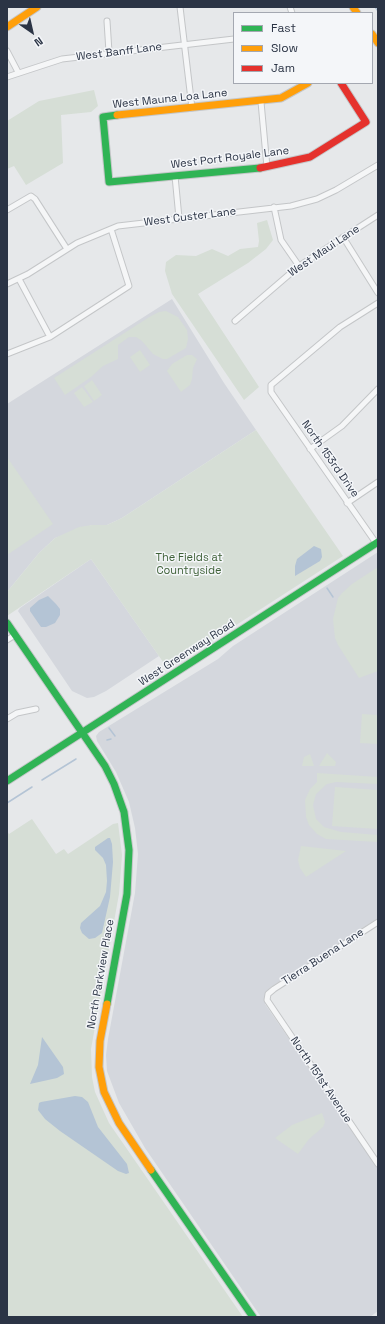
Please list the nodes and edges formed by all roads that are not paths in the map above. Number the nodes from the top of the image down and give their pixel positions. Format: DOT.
graph roads {
  1 [pos="37,7"];
  2 [pos="180,7"];
  3 [pos="107,21"];
  4 [pos="7,27"];
  5 [pos="233,39"];
  6 [pos="184,44"];
  7 [pos="7,51"];
  8 [pos="109,52"];
  9 [pos="18,72"];
  10 [pos="7,77"];
  11 [pos="306,84"];
  12 [pos="342,84"];
  13 [pos="261,102"];
  14 [pos="192,108"];
  15 [pos="378,165"];
  16 [pos="267,167"];
  17 [pos="175,176"];
  18 [pos="109,182"];
  19 [pos="274,207"];
  20 [pos="7,210"];
  21 [pos="378,215"];
  22 [pos="179,218"];
  23 [pos="111,229"];
  24 [pos="343,237"];
  25 [pos="67,248"];
  26 [pos="299,266"];
  27 [pos="20,279"];
  28 [pos="7,284"];
  29 [pos="378,293"];
  30 [pos="378,303"];
  31 [pos="235,321"];
  32 [pos="50,337"];
  33 [pos="7,354"];
  34 [pos="378,389"];
  35 [pos="310,449"];
  36 [pos="378,482"];
  37 [pos="347,503"];
  38 [pos="377,543"];
  39 [pos="7,623"];
  40 [pos="15,635"];
  41 [pos="7,640"];
  42 [pos="36,709"];
  43 [pos="7,719"];
  44 [pos="82,733"];
  45 [pos="7,781"];
  46 [pos="378,922"];
  47 [pos="268,994"];
  48 [pos="378,1164"];
  49 [pos="253,1317"];
  1 -- 4 [label="street"];
  2 -- 6 [label="street"];
  3 -- 8 [label="street"];
  5 -- 6 [label="street, West Banff Lane"];
  6 -- 8 [label="street, West Banff Lane"];
  6 -- 14 [label="street"];
  7 -- 9 [label="street"];
  8 -- 9 [label="street, West Banff Lane"];
  9 -- 10 [label="street, West Banff Lane"];
  11 -- 13 [label="street, West Mauna Loa Lane"];
  12 -- 16 [label="street, West Port Royale Lane"];
  13 -- 14 [label="street, West Mauna Loa Lane"];
  13 -- 16 [label="street"];
  14 -- 18 [label="street, West Mauna Loa Lane"];
  15 -- 19 [label="street, West Custer Lane"];
  16 -- 17 [label="street, West Port Royale Lane"];
  17 -- 18 [label="street, West Port Royale Lane"];
  17 -- 22 [label="street"];
  19 -- 22 [label="street, West Custer Lane"];
  19 -- 26 [label="street"];
  20 -- 25 [label="street"];
  21 -- 24 [label="street, West Maui Lane"];
  22 -- 23 [label="street, West Custer Lane"];
  23 -- 25 [label="street, West Custer Lane"];
  23 -- 32 [label="street"];
  24 -- 26 [label="street, West Maui Lane"];
  24 -- 29 [label="street"];
  25 -- 27 [label="street, West Custer Lane"];
  26 -- 31 [label="street, West Maui Lane"];
  27 -- 28 [label="street, West Custer Lane"];
  27 -- 32 [label="street"];
  30 -- 35 [label="street, North 153rd Drive"];
  32 -- 33 [label="street"];
  34 -- 35 [label="street"];
  35 -- 37 [label="street, North 153rd Drive"];
  36 -- 37 [label="street"];
  37 -- 38 [label="street, North 153rd Drive"];
  38 -- 44 [label="street, West Greenway Road"];
  39 -- 40 [label="street, North Parkview Place"];
  40 -- 41 [label="street"];
  40 -- 44 [label="street, North Parkview Place"];
  42 -- 43 [label="street"];
  44 -- 45 [label="street, West Greenway Road"];
  44 -- 49 [label="street, North Parkview Place"];
  46 -- 47 [label="street, Tierra Buena Lane"];
  47 -- 48 [label="street, North 151st Avenue"];
}
